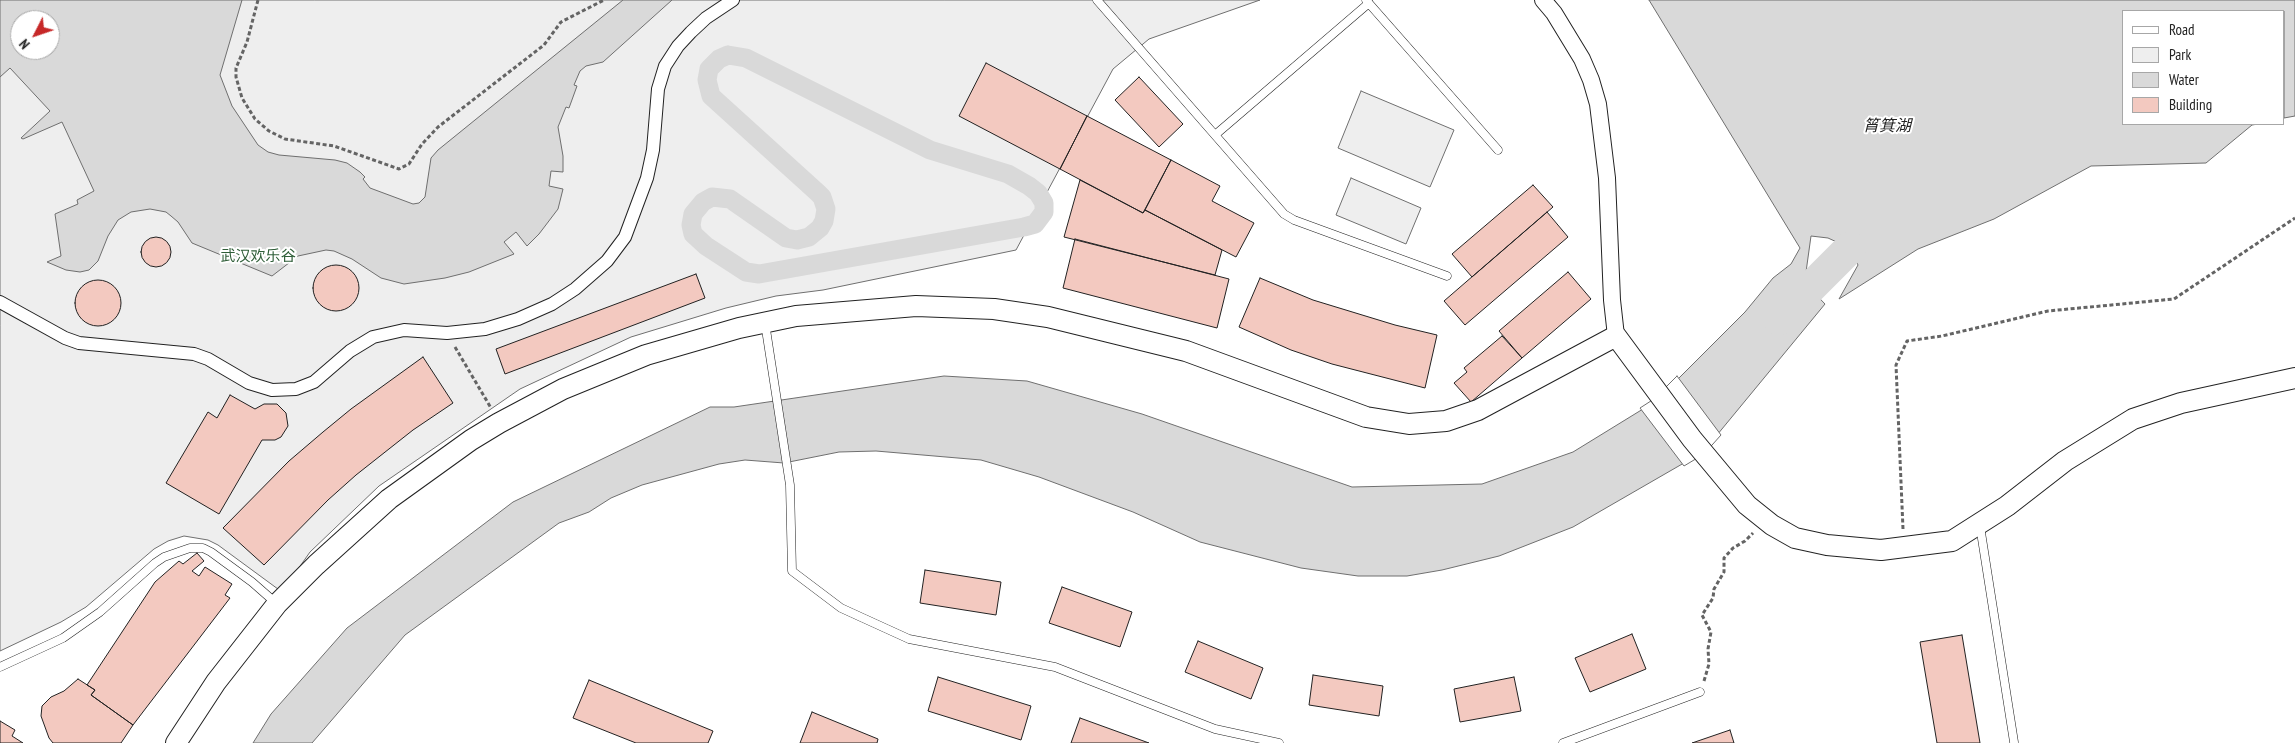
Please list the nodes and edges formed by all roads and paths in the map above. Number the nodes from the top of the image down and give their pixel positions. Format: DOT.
graph roads {
  1 [pos="258,0"];
  2 [pos="604,0"];
  3 [pos="733,0"];
  4 [pos="1097,0"];
  5 [pos="1543,0"];
  6 [pos="1368,1"];
  7 [pos="1215,135"];
  8 [pos="1498,150"];
  9 [pos="2295,218"];
  10 [pos="1447,276"];
  11 [pos="0,302"];
  12 [pos="765,323"];
  13 [pos="447,333"];
  14 [pos="1616,336"];
  15 [pos="2295,378"];
  16 [pos="499,422"];
  17 [pos="1765,519"];
  18 [pos="1980,524"];
  19 [pos="1904,547"];
  20 [pos="277,604"];
  21 [pos="0,667"];
  22 [pos="1700,692"];
  23 [pos="2014,742"];
  24 [pos="176,743"];
  25 [pos="1279,743"];
  26 [pos="1564,743"];
  1 -- 2 [label="path"];
  3 -- 13 [label="street"];
  4 -- 7 [label="lane"];
  5 -- 14 [label="street"];
  6 -- 7 [label="lane"];
  6 -- 8 [label="lane"];
  7 -- 10 [label="lane"];
  9 -- 19 [label="path"];
  11 -- 13 [label="street"];
  12 -- 14 [label="street"];
  12 -- 16 [label="street"];
  12 -- 25 [label="lane"];
  13 -- 16 [label="path"];
  14 -- 17 [label="street"];
  15 -- 18 [label="street"];
  16 -- 20 [label="street"];
  17 -- 19 [label="street"];
  17 -- 22 [label="path"];
  18 -- 19 [label="street"];
  18 -- 23 [label="lane"];
  20 -- 21 [label="lane"];
  20 -- 24 [label="street"];
  22 -- 26 [label="lane"];
}
